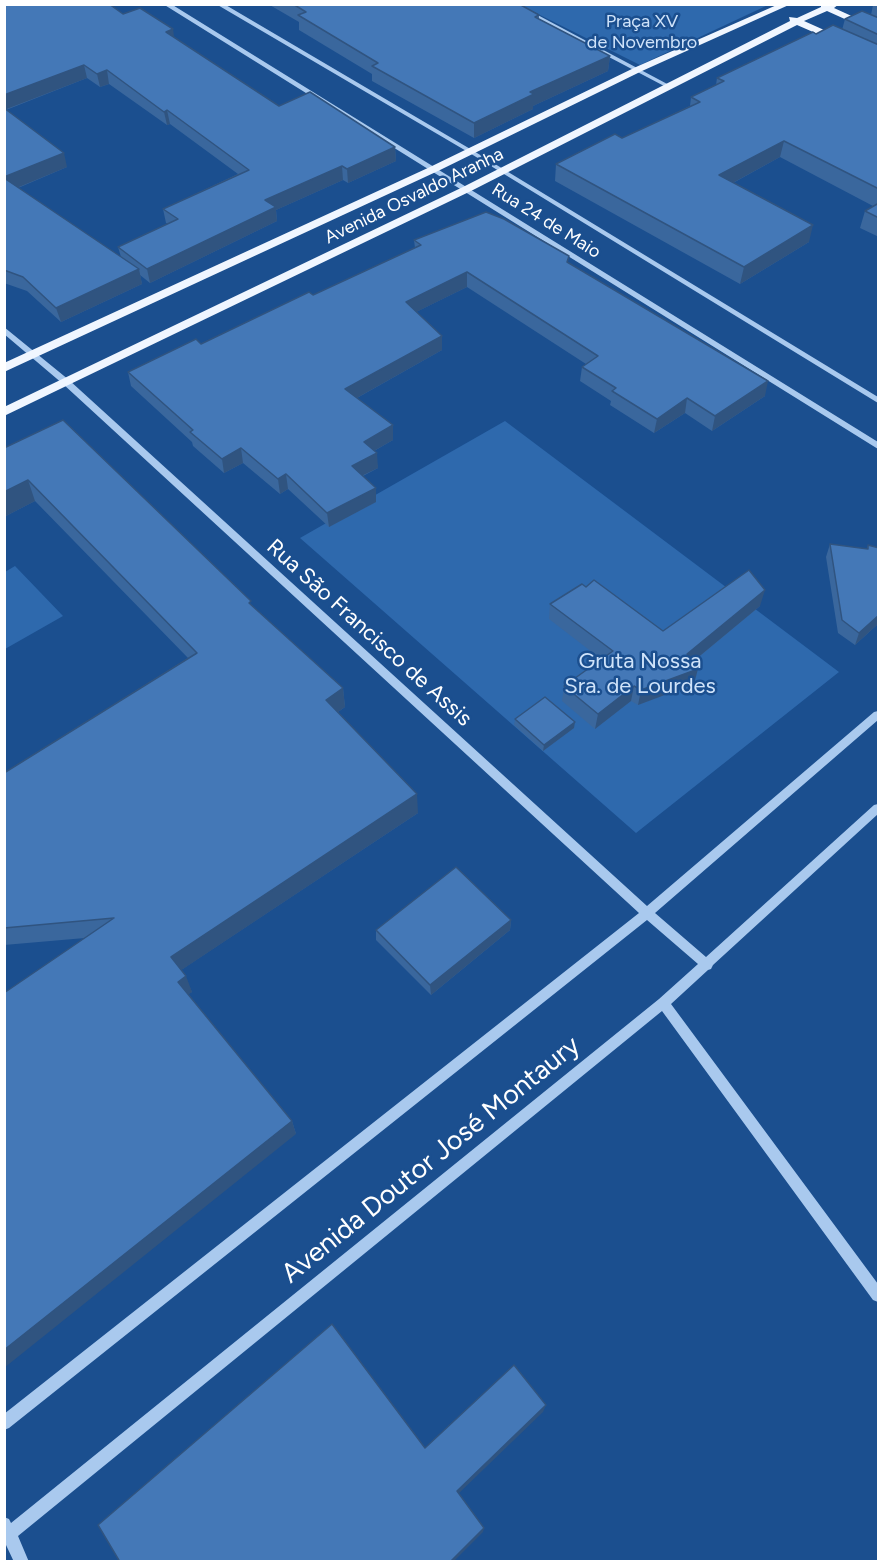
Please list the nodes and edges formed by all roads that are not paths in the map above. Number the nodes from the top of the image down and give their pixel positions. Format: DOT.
graph roads {
  1 [pos="166,4"];
  2 [pos="219,4"];
  3 [pos="511,4"];
  4 [pos="787,4"];
  5 [pos="828,6"];
  6 [pos="773,11"];
  7 [pos="798,21"];
  8 [pos="879,31"];
  9 [pos="848,44"];
  10 [pos="639,69"];
  11 [pos="668,86"];
  12 [pos="470,151"];
  13 [pos="434,169"];
  14 [pos="501,171"];
  15 [pos="467,189"];
  16 [pos="4,329"];
  17 [pos="33,354"];
  18 [pos="4,368"];
  19 [pos="66,382"];
  20 [pos="879,400"];
  21 [pos="4,412"];
  22 [pos="879,446"];
  23 [pos="879,715"];
  24 [pos="879,808"];
  25 [pos="647,913"];
  26 [pos="707,965"];
  27 [pos="663,1003"];
  28 [pos="879,1295"];
  29 [pos="4,1423"];
  30 [pos="6,1532"];
  31 [pos="22,1562"];
  1 -- 13 [label="street, Rua 24 de Maio"];
  2 -- 12 [label="street, Rua 24 de Maio"];
  3 -- 10 [label="street"];
  4 -- 6 [label="main road, Avenida Osvaldo Aranha"];
  5 -- 7 [label="main road, Avenida Osvaldo Aranha"];
  5 -- 8 [label="main road"];
  6 -- 7 [label="main road"];
  6 -- 10 [label="main road, Avenida Osvaldo Aranha"];
  7 -- 9 [label="main road"];
  7 -- 11 [label="main road, Avenida Osvaldo Aranha"];
  10 -- 11 [label="street"];
  10 -- 12 [label="main road, Avenida Osvaldo Aranha"];
  11 -- 14 [label="main road, Avenida Osvaldo Aranha"];
  12 -- 13 [label="main road, Avenida Osvaldo Aranha"];
  12 -- 14 [label="street, Rua 24 de Maio"];
  13 -- 15 [label="street, Rua 24 de Maio"];
  13 -- 17 [label="main road, Avenida Osvaldo Aranha"];
  14 -- 15 [label="main road, Avenida Osvaldo Aranha"];
  14 -- 20 [label="street, Rua 24 de Maio"];
  15 -- 19 [label="main road, Avenida Osvaldo Aranha"];
  15 -- 22 [label="street, Rua 24 de Maio"];
  16 -- 17 [label="street, Rua São Francisco de Assis"];
  17 -- 18 [label="main road, Avenida Osvaldo Aranha"];
  17 -- 19 [label="street, Rua São Francisco de Assis"];
  19 -- 21 [label="main road, Avenida Osvaldo Aranha"];
  19 -- 25 [label="street, Rua São Francisco de Assis"];
  23 -- 25 [label="street"];
  24 -- 26 [label="street, Avenida Doutor José Montaury"];
  25 -- 26 [label="street, Rua São Francisco de Assis"];
  25 -- 29 [label="street"];
  26 -- 27 [label="street, Avenida Doutor José Montaury"];
  27 -- 28 [label="street"];
  27 -- 30 [label="street, Avenida Doutor José Montaury"];
  30 -- 31 [label="street"];
}
